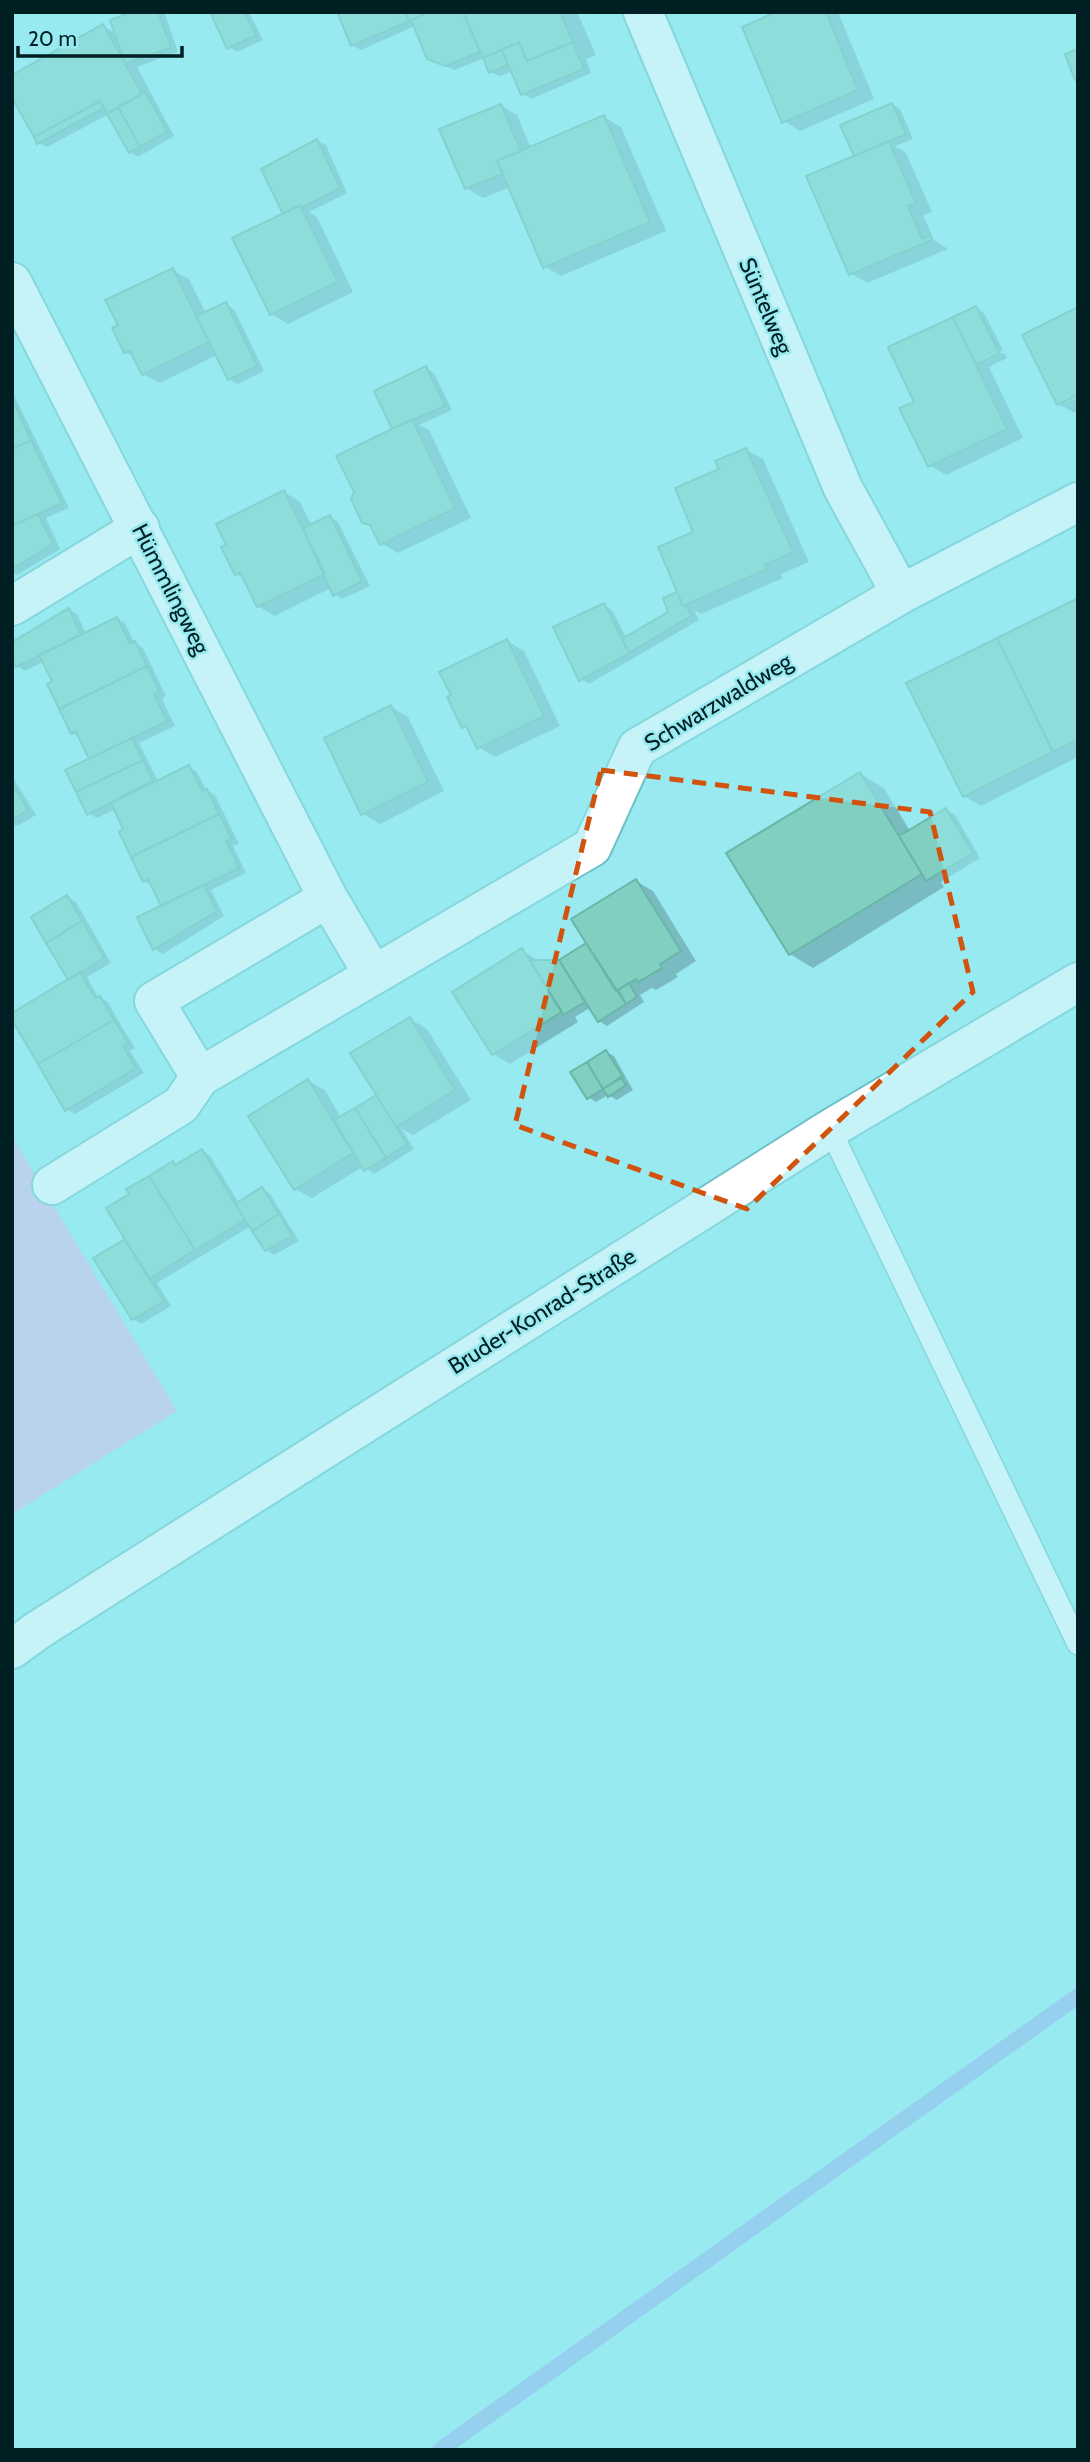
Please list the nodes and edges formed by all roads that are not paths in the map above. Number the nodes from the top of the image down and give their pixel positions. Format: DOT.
graph roads {
  1 [pos="643,12"];
  2 [pos="12,282"];
  3 [pos="1078,502"];
  4 [pos="140,528"];
  5 [pos="901,594"];
  6 [pos="12,606"];
  7 [pos="328,898"];
  8 [pos="373,974"];
  9 [pos="1078,982"];
  10 [pos="200,1077"];
  11 [pos="830,1129"];
  12 [pos="52,1185"];
  13 [pos="1078,1644"];
  14 [pos="12,1649"];
  1 -- 5 [label="street, Süntelweg"];
  2 -- 4 [label="street, Hümmlingweg"];
  3 -- 5 [label="street, Schwarzwaldweg"];
  4 -- 6 [label="street"];
  4 -- 7 [label="street, Hümmlingweg"];
  5 -- 8 [label="street, Schwarzwaldweg"];
  7 -- 8 [label="street"];
  7 -- 10 [label="street"];
  8 -- 10 [label="street, Schwarzwaldweg"];
  9 -- 11 [label="street, Bruder-Konrad-Straße"];
  10 -- 12 [label="street, Schwarzwaldweg"];
  11 -- 13 [label="lane"];
  11 -- 14 [label="street, Bruder-Konrad-Straße"];
}
